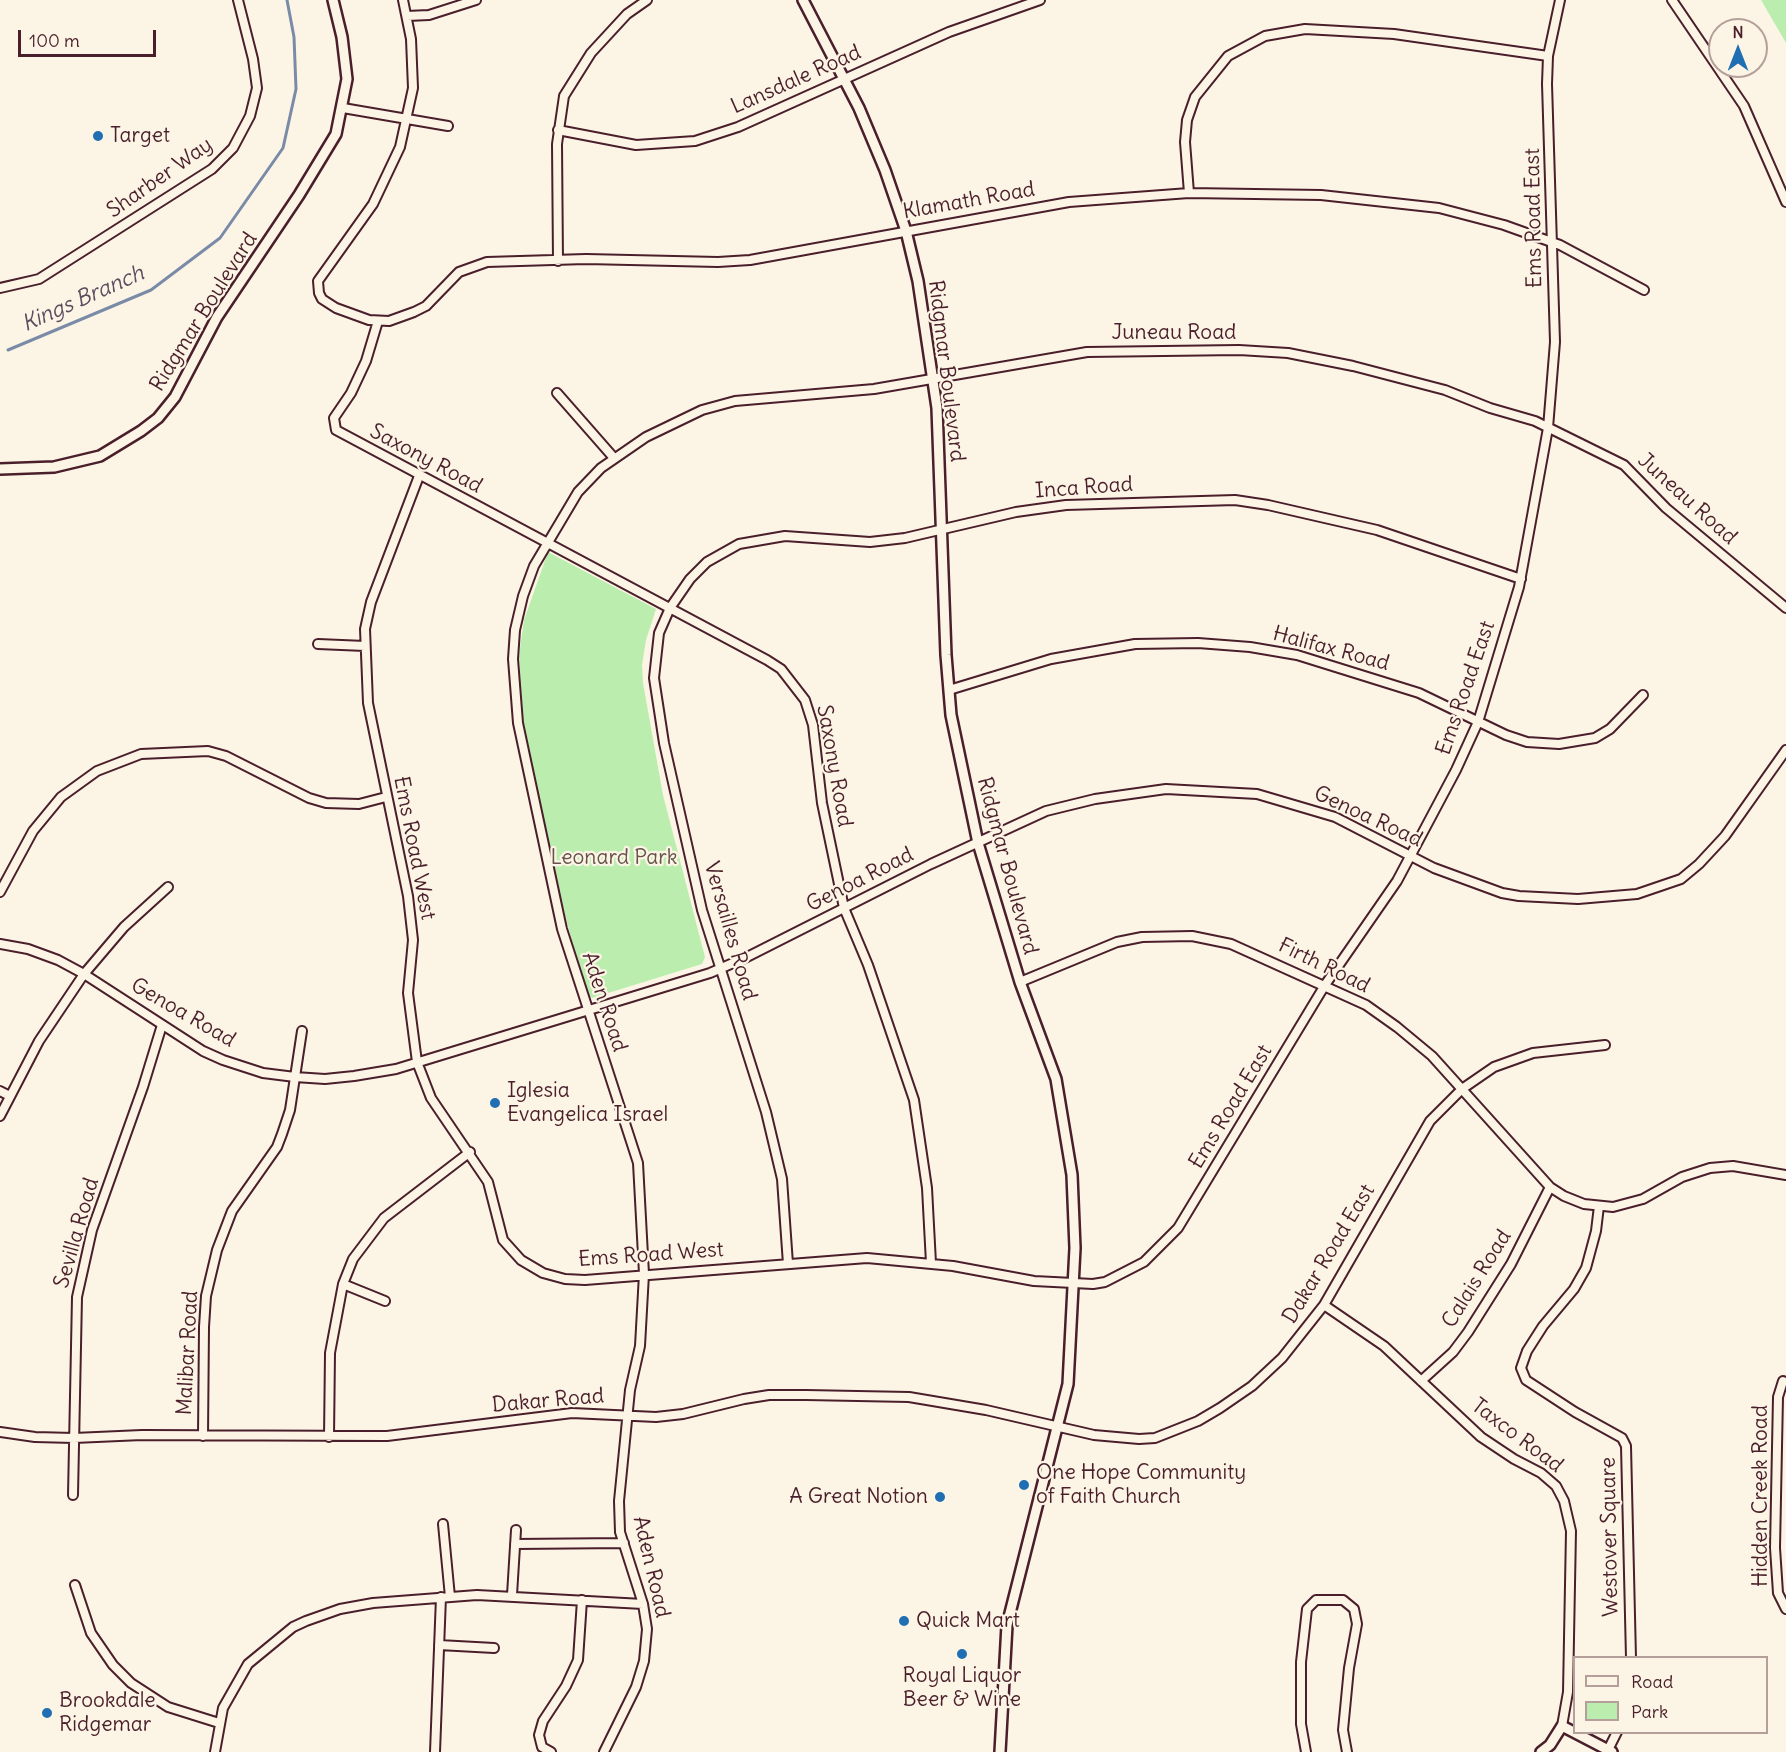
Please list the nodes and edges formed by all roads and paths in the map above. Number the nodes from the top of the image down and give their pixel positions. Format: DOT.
graph roads {
  1 [pos="238,0"];
  2 [pos="333,0"];
  3 [pos="403,0"];
  4 [pos="476,0"];
  5 [pos="647,0"];
  6 [pos="803,0"];
  7 [pos="1040,0"];
  8 [pos="1560,0"];
  9 [pos="1672,0"];
  10 [pos="407,16"];
  11 [pos="1548,56"];
  12 [pos="844,78"];
  13 [pos="343,108"];
  14 [pos="408,120"];
  15 [pos="448,126"];
  16 [pos="558,130"];
  17 [pos="1189,194"];
  18 [pos="1786,202"];
  19 [pos="906,231"];
  20 [pos="1552,242"];
  21 [pos="558,261"];
  22 [pos="0,288"];
  23 [pos="1644,290"];
  24 [pos="378,321"];
  25 [pos="933,378"];
  26 [pos="557,393"];
  27 [pos="1548,428"];
  28 [pos="614,458"];
  29 [pos="0,469"];
  30 [pos="419,476"];
  31 [pos="942,529"];
  32 [pos="547,543"];
  33 [pos="1521,579"];
  34 [pos="669,608"];
  35 [pos="1786,608"];
  36 [pos="318,644"];
  37 [pos="365,646"];
  38 [pos="949,690"];
  39 [pos="1643,694"];
  40 [pos="1478,722"];
  41 [pos="1786,750"];
  42 [pos="386,797"];
  43 [pos="978,843"];
  44 [pos="1411,856"];
  45 [pos="168,887"];
  46 [pos="0,892"];
  47 [pos="844,908"];
  48 [pos="0,944"];
  49 [pos="721,968"];
  50 [pos="84,974"];
  51 [pos="1020,982"];
  52 [pos="1326,985"];
  53 [pos="587,1009"];
  54 [pos="162,1025"];
  55 [pos="302,1031"];
  56 [pos="1605,1045"];
  57 [pos="417,1062"];
  58 [pos="295,1077"];
  59 [pos="1462,1089"];
  60 [pos="0,1091"];
  61 [pos="10,1096"];
  62 [pos="0,1116"];
  63 [pos="470,1152"];
  64 [pos="1786,1175"];
  65 [pos="1550,1187"];
  66 [pos="1599,1206"];
  67 [pos="931,1263"];
  68 [pos="788,1264"];
  69 [pos="644,1274"];
  70 [pos="343,1284"];
  71 [pos="1074,1284"];
  72 [pos="385,1302"];
  73 [pos="1324,1305"];
  74 [pos="1421,1381"];
  75 [pos="1783,1381"];
  76 [pos="628,1414"];
  77 [pos="1057,1426"];
  78 [pos="0,1432"];
  79 [pos="202,1436"];
  80 [pos="329,1437"];
  81 [pos="74,1438"];
  82 [pos="1776,1474"];
  83 [pos="1786,1474"];
  84 [pos="73,1495"];
  85 [pos="443,1524"];
  86 [pos="516,1530"];
  87 [pos="624,1543"];
  88 [pos="515,1545"];
  89 [pos="75,1585"];
  90 [pos="512,1595"];
  91 [pos="441,1597"];
  92 [pos="450,1597"];
  93 [pos="582,1600"];
  94 [pos="643,1604"];
  95 [pos="1786,1609"];
  96 [pos="439,1645"];
  97 [pos="494,1648"];
  98 [pos="1631,1656"];
  99 [pos="219,1723"];
  100 [pos="1562,1726"];
  101 [pos="1573,1732"];
  102 [pos="1577,1734"];
  103 [pos="1616,1734"];
  104 [pos="1610,1751"];
  105 [pos="215,1752"];
  106 [pos="435,1752"];
  107 [pos="551,1752"];
  108 [pos="604,1752"];
  109 [pos="1000,1752"];
  110 [pos="1306,1752"];
  111 [pos="1347,1752"];
  112 [pos="1541,1752"];
  1 -- 22 [label="street, Sharber Way"];
  2 -- 13 [label="street, Ridgmar Boulevard"];
  3 -- 10 [label="street"];
  4 -- 10 [label="street"];
  5 -- 16 [label="street"];
  6 -- 12 [label="street, Ridgmar Boulevard"];
  7 -- 12 [label="street, Lansdale Road"];
  8 -- 11 [label="street, Ems Road East"];
  9 -- 18 [label="street"];
  10 -- 14 [label="street"];
  11 -- 17 [label="street"];
  11 -- 20 [label="street, Ems Road East"];
  12 -- 16 [label="street, Lansdale Road"];
  12 -- 19 [label="street, Ridgmar Boulevard"];
  13 -- 14 [label="street"];
  13 -- 29 [label="street, Ridgmar Boulevard"];
  14 -- 15 [label="street"];
  14 -- 24 [label="street, Klamath Road"];
  16 -- 21 [label="street"];
  17 -- 19 [label="street, Klamath Road"];
  17 -- 20 [label="street, Klamath Road"];
  19 -- 21 [label="street, Klamath Road"];
  19 -- 25 [label="street, Ridgmar Boulevard"];
  20 -- 23 [label="street, Klamath Road"];
  20 -- 27 [label="street, Ems Road East"];
  21 -- 24 [label="street, Klamath Road"];
  24 -- 30 [label="street, Saxony Road"];
  25 -- 27 [label="street, Juneau Road"];
  25 -- 28 [label="street, Juneau Road"];
  25 -- 31 [label="street, Ridgmar Boulevard"];
  26 -- 28 [label="street"];
  27 -- 33 [label="street, Ems Road East"];
  27 -- 35 [label="street, Juneau Road"];
  28 -- 32 [label="street, Juneau Road"];
  30 -- 32 [label="street, Saxony Road"];
  30 -- 37 [label="street, Ems Road West"];
  31 -- 33 [label="street, Inca Road"];
  31 -- 34 [label="street, Inca Road"];
  31 -- 38 [label="street, Ridgmar Boulevard"];
  32 -- 34 [label="street, Saxony Road"];
  32 -- 53 [label="street, Aden Road"];
  33 -- 40 [label="street, Ems Road East"];
  34 -- 47 [label="street, Saxony Road"];
  34 -- 49 [label="street, Versailles Road"];
  36 -- 37 [label="street"];
  37 -- 42 [label="street, Ems Road West"];
  38 -- 40 [label="street, Halifax Road"];
  38 -- 43 [label="street, Ridgmar Boulevard"];
  39 -- 40 [label="street, Halifax Road"];
  40 -- 44 [label="street, Ems Road East"];
  41 -- 44 [label="street, Genoa Road"];
  42 -- 46 [label="street"];
  42 -- 57 [label="street, Ems Road West"];
  43 -- 44 [label="street, Genoa Road"];
  43 -- 47 [label="street, Genoa Road"];
  43 -- 51 [label="street, Ridgmar Boulevard"];
  44 -- 52 [label="street, Ems Road East"];
  45 -- 50 [label="street"];
  47 -- 49 [label="street, Genoa Road"];
  47 -- 67 [label="street, Saxony Road"];
  48 -- 50 [label="street, Genoa Road"];
  49 -- 53 [label="street, Genoa Road"];
  49 -- 68 [label="street, Versailles Road"];
  50 -- 54 [label="street, Genoa Road"];
  50 -- 61 [label="street"];
  51 -- 52 [label="street, Firth Road"];
  51 -- 71 [label="street, Ridgmar Boulevard"];
  52 -- 59 [label="street, Firth Road"];
  52 -- 71 [label="street, Ems Road East"];
  53 -- 57 [label="street, Genoa Road"];
  53 -- 69 [label="street, Aden Road"];
  54 -- 58 [label="street, Genoa Road"];
  54 -- 81 [label="street, Sevilla Road"];
  55 -- 58 [label="street, Malibar Road"];
  56 -- 59 [label="street, Dakar Road East"];
  57 -- 58 [label="street, Genoa Road"];
  57 -- 63 [label="street, Ems Road West"];
  58 -- 79 [label="street, Malibar Road"];
  59 -- 65 [label="street, Firth Road"];
  59 -- 73 [label="street, Dakar Road East"];
  60 -- 61 [label="street"];
  61 -- 62 [label="street"];
  63 -- 69 [label="street, Ems Road West"];
  63 -- 70 [label="street"];
  64 -- 66 [label="street"];
  65 -- 66 [label="street"];
  65 -- 74 [label="street, Calais Road"];
  66 -- 98 [label="street, Westover Square"];
  67 -- 68 [label="street, Ems Road West"];
  67 -- 71 [label="street, Ems Road West"];
  68 -- 69 [label="street, Ems Road West"];
  69 -- 76 [label="street, Aden Road"];
  70 -- 72 [label="street"];
  70 -- 80 [label="street"];
  71 -- 77 [label="street, Ridgmar Boulevard"];
  73 -- 74 [label="street, Taxco Road"];
  73 -- 77 [label="street, Dakar Road East"];
  74 -- 100 [label="street, Taxco Road"];
  75 -- 82 [label="street, Hidden Creek Road"];
  76 -- 77 [label="street, Dakar Road"];
  76 -- 80 [label="street, Dakar Road"];
  76 -- 87 [label="street, Aden Road"];
  77 -- 109 [label="street, Ridgmar Boulevard"];
  78 -- 81 [label="street, Dakar Road"];
  79 -- 80 [label="street, Dakar Road"];
  79 -- 81 [label="street, Dakar Road"];
  81 -- 84 [label="street, Sevilla Road"];
  82 -- 83 [label="street"];
  82 -- 95 [label="street, Hidden Creek Road"];
  85 -- 92 [label="street"];
  86 -- 88 [label="street"];
  87 -- 88 [label="street"];
  87 -- 94 [label="street, Aden Road"];
  88 -- 90 [label="street"];
  89 -- 99 [label="street"];
  90 -- 92 [label="street"];
  90 -- 93 [label="street"];
  91 -- 92 [label="street"];
  91 -- 96 [label="street"];
  91 -- 99 [label="street"];
  93 -- 94 [label="street"];
  93 -- 107 [label="street"];
  94 -- 108 [label="street, Aden Road"];
  96 -- 97 [label="street"];
  96 -- 106 [label="street"];
  99 -- 105 [label="street"];
  100 -- 101 [label="street"];
  100 -- 112 [label="street"];
  102 -- 104 [label="street"];
  103 -- 104 [label="street"];
  110 -- 111 [label="street"];
}
